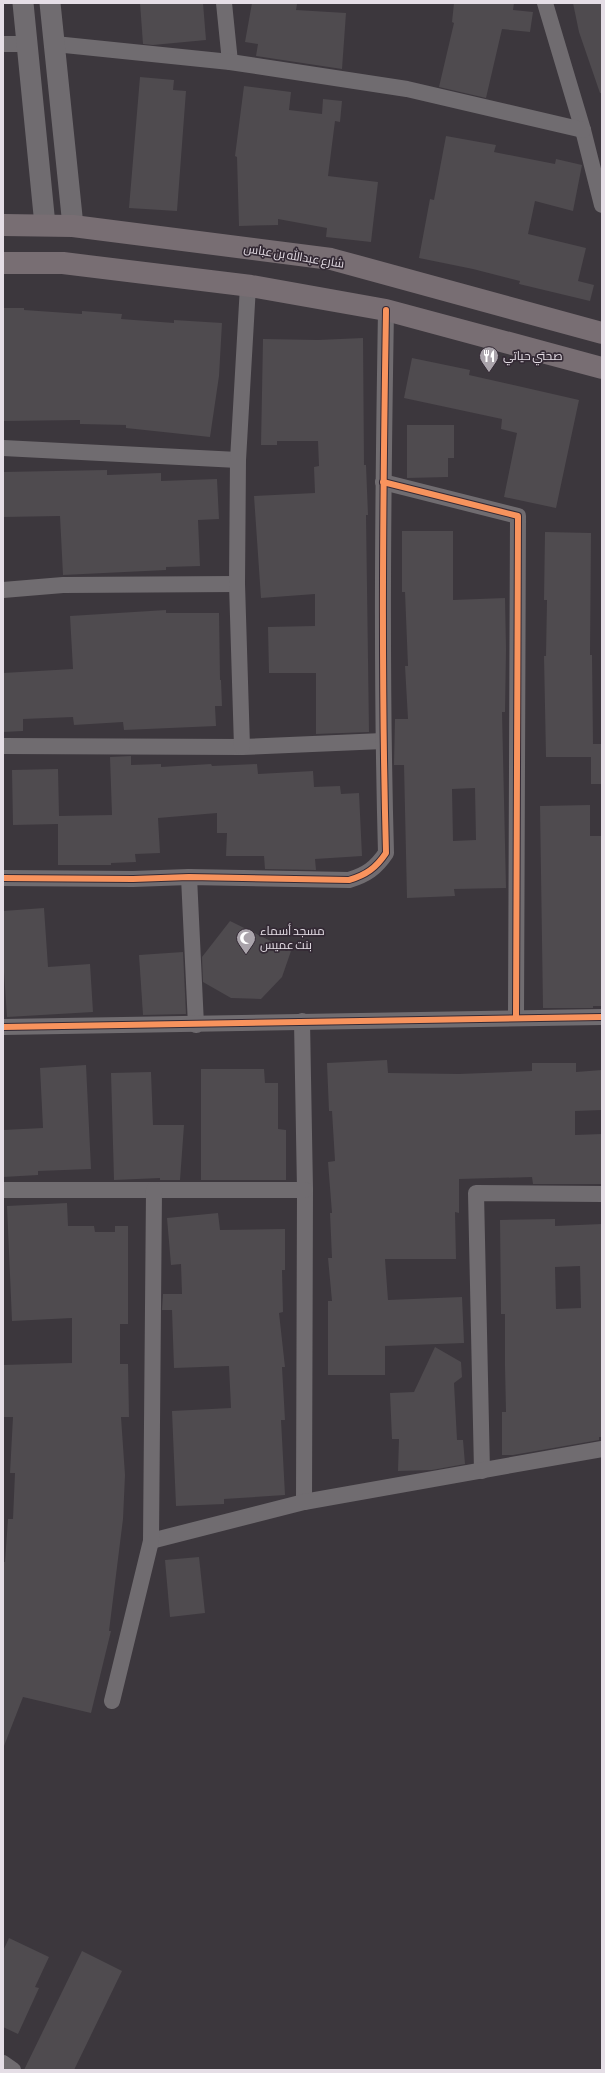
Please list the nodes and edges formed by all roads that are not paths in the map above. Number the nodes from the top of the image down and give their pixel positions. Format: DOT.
graph roads {
  1 [pos="23,3"];
  2 [pos="50,3"];
  3 [pos="224,3"];
  4 [pos="545,3"];
  5 [pos="3,44"];
  6 [pos="27,44"];
  7 [pos="54,44"];
  8 [pos="230,62"];
  9 [pos="583,130"];
  10 [pos="602,206"];
  11 [pos="3,225"];
  12 [pos="45,225"];
  13 [pos="73,226"];
  14 [pos="3,263"];
  15 [pos="248,286"];
  16 [pos="386,310"];
  17 [pos="602,333"];
  18 [pos="602,368"];
  19 [pos="3,448"];
  20 [pos="238,460"];
  21 [pos="383,482"];
  22 [pos="236,584"];
  23 [pos="3,590"];
  24 [pos="383,741"];
  25 [pos="3,746"];
  26 [pos="242,747"];
  27 [pos="189,877"];
  28 [pos="3,878"];
  29 [pos="602,1017"];
  30 [pos="516,1018"];
  31 [pos="302,1021"];
  32 [pos="196,1025"];
  33 [pos="3,1027"];
  34 [pos="3,1190"];
  35 [pos="154,1190"];
  36 [pos="305,1190"];
  37 [pos="602,1194"];
  38 [pos="602,1449"];
  39 [pos="482,1471"];
  40 [pos="304,1502"];
  41 [pos="151,1541"];
  42 [pos="112,1701"];
  43 [pos="3,2063"];
  44 [pos="13,2070"];
  1 -- 6 [label="street"];
  2 -- 7 [label="street"];
  3 -- 8 [label="street"];
  4 -- 9 [label="street"];
  5 -- 6 [label="street"];
  6 -- 12 [label="street"];
  7 -- 8 [label="street"];
  7 -- 13 [label="street"];
  8 -- 9 [label="street"];
  9 -- 10 [label="street"];
  11 -- 12 [label="main road, شارع عبدالله بن عباس"];
  12 -- 13 [label="main road, شارع عبدالله بن عباس"];
  13 -- 17 [label="main road, شارع عبدالله بن عباس"];
  14 -- 15 [label="main road"];
  15 -- 16 [label="main road"];
  15 -- 20 [label="street"];
  16 -- 18 [label="main road"];
  16 -- 21 [label="street"];
  19 -- 20 [label="street"];
  20 -- 22 [label="street"];
  21 -- 24 [label="street"];
  21 -- 30 [label="street"];
  22 -- 23 [label="street"];
  22 -- 26 [label="street"];
  24 -- 26 [label="street"];
  24 -- 27 [label="street"];
  25 -- 26 [label="street"];
  27 -- 28 [label="street"];
  27 -- 32 [label="street"];
  29 -- 30 [label="street"];
  30 -- 31 [label="street"];
  31 -- 32 [label="street"];
  31 -- 36 [label="street"];
  32 -- 33 [label="street"];
  34 -- 35 [label="street"];
  35 -- 36 [label="street"];
  35 -- 41 [label="street"];
  36 -- 40 [label="street"];
  37 -- 39 [label="street"];
  38 -- 39 [label="street"];
  39 -- 40 [label="street"];
  40 -- 41 [label="street"];
  41 -- 42 [label="street"];
  43 -- 44 [label="street"];
}
